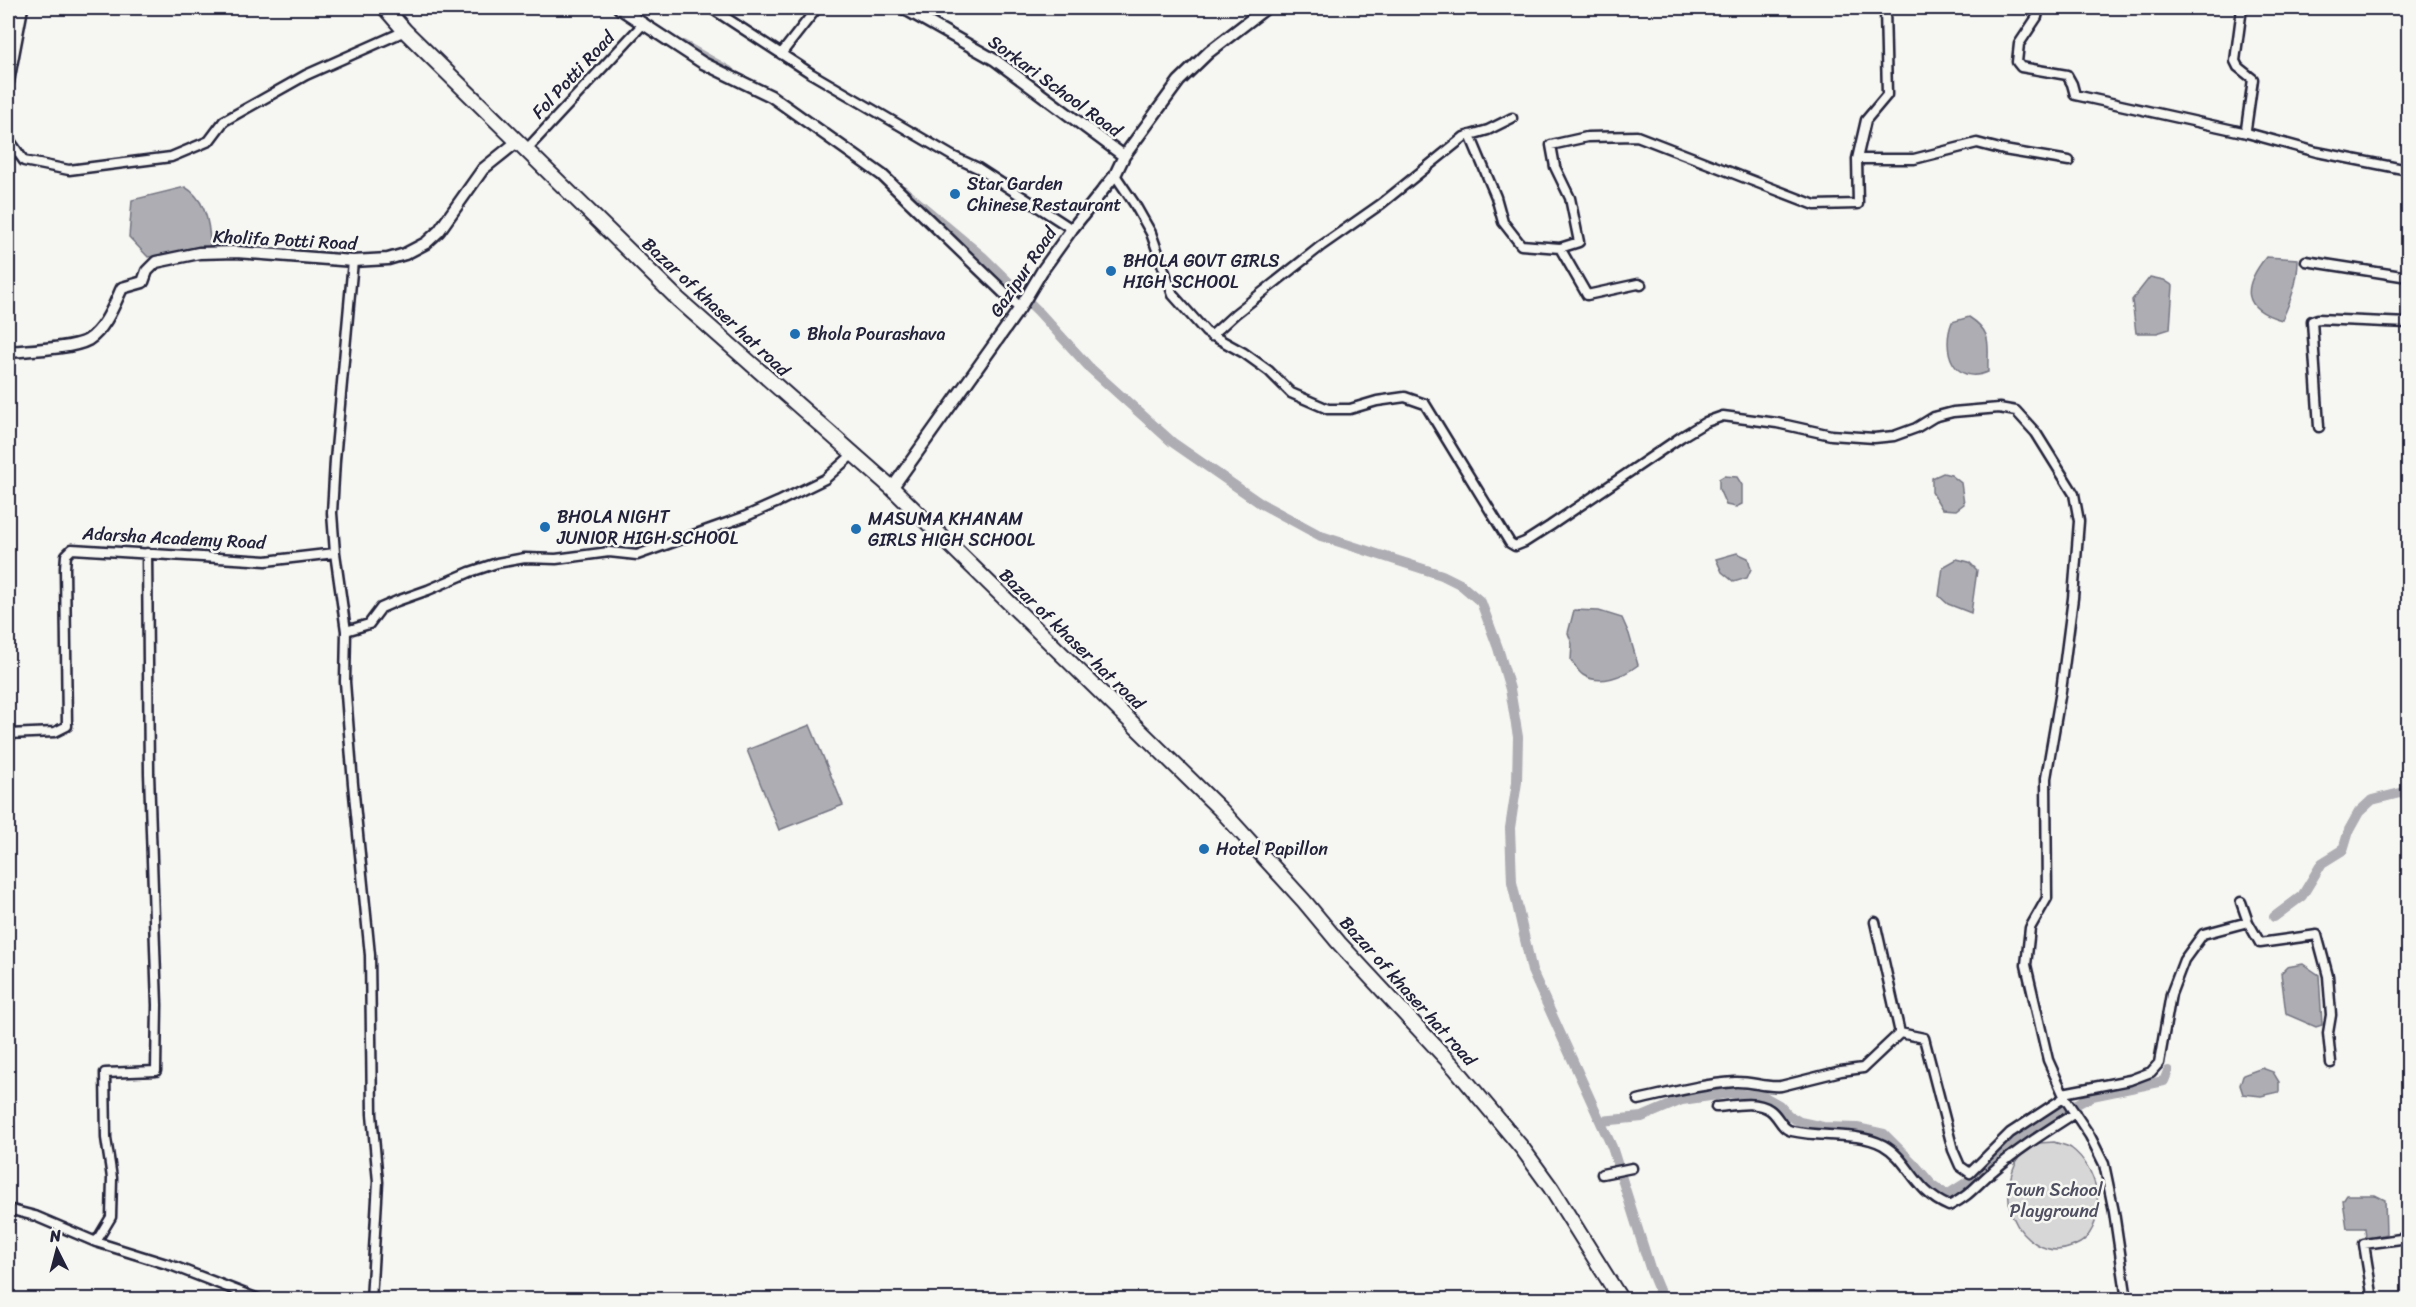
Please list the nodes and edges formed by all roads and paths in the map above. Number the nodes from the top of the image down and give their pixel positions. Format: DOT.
graph roads {
  1 [pos="22,8"];
  2 [pos="386,8"];
  3 [pos="620,8"];
  4 [pos="711,8"];
  5 [pos="817,8"];
  6 [pos="903,8"];
  7 [pos="1265,8"];
  8 [pos="1885,8"];
  9 [pos="2040,8"];
  10 [pos="2242,8"];
  11 [pos="644,23"];
  12 [pos="405,31"];
  13 [pos="782,54"];
  14 [pos="8,82"];
  15 [pos="1512,118"];
  16 [pos="2247,133"];
  17 [pos="1470,135"];
  18 [pos="8,138"];
  19 [pos="522,146"];
  20 [pos="1124,156"];
  21 [pos="1857,159"];
  22 [pos="2069,161"];
  23 [pos="2409,170"];
  24 [pos="1115,175"];
  25 [pos="1072,229"];
  26 [pos="1560,248"];
  27 [pos="353,261"];
  28 [pos="2307,261"];
  29 [pos="2409,277"];
  30 [pos="1641,285"];
  31 [pos="1020,308"];
  32 [pos="2409,323"];
  33 [pos="1211,336"];
  34 [pos="8,352"];
  35 [pos="2319,427"];
  36 [pos="852,455"];
  37 [pos="892,488"];
  38 [pos="147,553"];
  39 [pos="335,553"];
  40 [pos="346,631"];
  41 [pos="8,734"];
  42 [pos="2241,902"];
  43 [pos="1875,922"];
  44 [pos="2248,922"];
  45 [pos="1900,1033"];
  46 [pos="2331,1063"];
  47 [pos="2065,1097"];
  48 [pos="1638,1100"];
  49 [pos="1716,1107"];
  50 [pos="2076,1115"];
  51 [pos="1632,1168"];
  52 [pos="1602,1174"];
  53 [pos="8,1209"];
  54 [pos="2409,1238"];
  55 [pos="96,1242"];
  56 [pos="261,1299"];
  57 [pos="371,1299"];
  58 [pos="1621,1299"];
  59 [pos="2127,1299"];
  60 [pos="2373,1299"];
  1 -- 14 [label="street"];
  2 -- 12 [label="main road, Bazar of khaser hat road"];
  3 -- 11 [label="street"];
  4 -- 13 [label="street"];
  5 -- 13 [label="street"];
  6 -- 20 [label="street, Sorkari School Road"];
  7 -- 20 [label="street, Gazipur Road"];
  8 -- 21 [label="street"];
  9 -- 16 [label="street"];
  10 -- 16 [label="street"];
  11 -- 19 [label="street, Fol Potti Road"];
  11 -- 31 [label="street"];
  12 -- 18 [label="street"];
  12 -- 19 [label="main road, Bazar of khaser hat road"];
  13 -- 25 [label="street"];
  15 -- 17 [label="street"];
  16 -- 23 [label="street"];
  17 -- 26 [label="street"];
  17 -- 33 [label="street"];
  19 -- 27 [label="street, Kholifa Potti Road"];
  19 -- 36 [label="main road, Bazar of khaser hat road"];
  20 -- 24 [label="street, Gazipur Road"];
  21 -- 22 [label="street"];
  21 -- 26 [label="street"];
  24 -- 25 [label="street, Gazipur Road"];
  24 -- 33 [label="street"];
  25 -- 31 [label="street, Gazipur Road"];
  26 -- 30 [label="street"];
  27 -- 34 [label="street, Kholifa Potti Road"];
  27 -- 39 [label="street"];
  28 -- 29 [label="street"];
  31 -- 37 [label="street, Gazipur Road"];
  32 -- 35 [label="street"];
  33 -- 47 [label="street"];
  36 -- 37 [label="main road, Bazar of khaser hat road"];
  36 -- 40 [label="street"];
  37 -- 58 [label="main road, Bazar of khaser hat road"];
  38 -- 39 [label="street, Adarsha Academy Road"];
  38 -- 41 [label="street, Adarsha Academy Road"];
  38 -- 55 [label="street"];
  39 -- 40 [label="street"];
  40 -- 57 [label="street"];
  42 -- 44 [label="street"];
  43 -- 45 [label="street"];
  44 -- 46 [label="street"];
  44 -- 47 [label="street"];
  45 -- 47 [label="street"];
  45 -- 48 [label="street"];
  47 -- 50 [label="street"];
  49 -- 50 [label="street"];
  50 -- 59 [label="street"];
  51 -- 52 [label="street"];
  53 -- 55 [label="street"];
  54 -- 60 [label="street"];
  55 -- 56 [label="street"];
}
